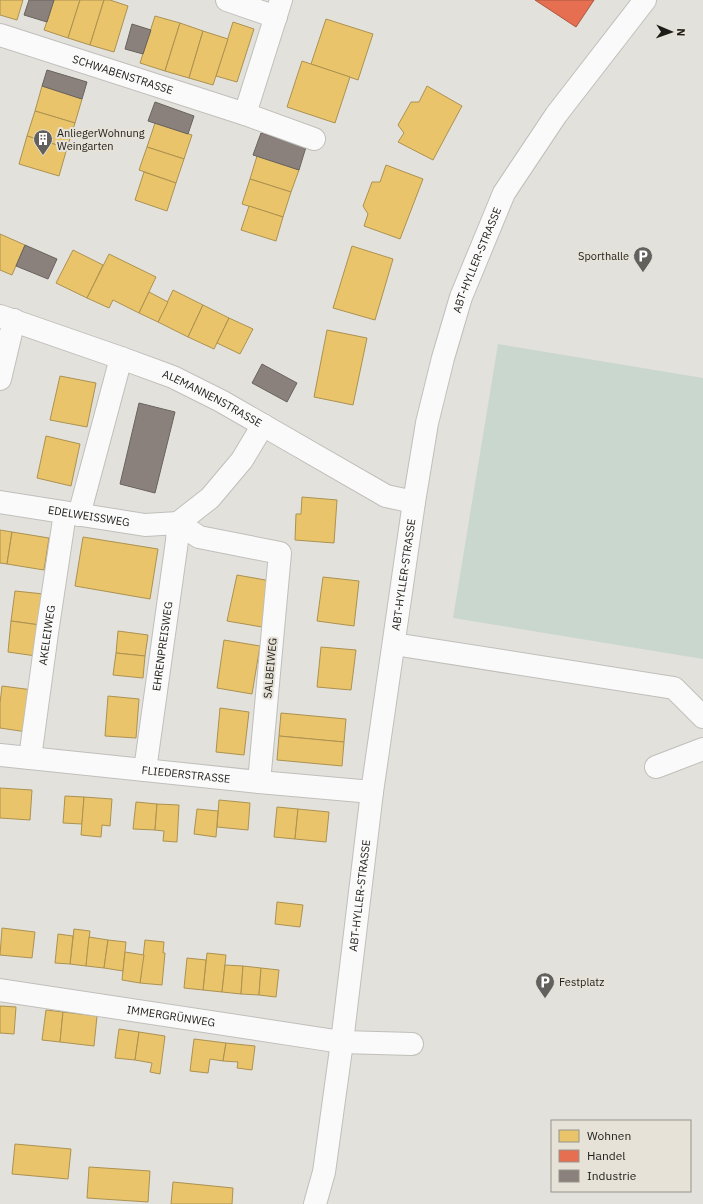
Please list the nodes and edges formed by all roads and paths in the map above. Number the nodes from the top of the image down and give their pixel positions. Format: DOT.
graph roads {
  1 [pos="227,0"];
  2 [pos="645,0"];
  3 [pos="278,9"];
  4 [pos="0,35"];
  5 [pos="245,114"];
  6 [pos="314,139"];
  7 [pos="7,318"];
  8 [pos="121,358"];
  9 [pos="0,379"];
  10 [pos="263,425"];
  11 [pos="0,502"];
  12 [pos="414,502"];
  13 [pos="72,514"];
  14 [pos="178,523"];
  15 [pos="394,644"];
  16 [pos="703,717"];
  17 [pos="703,749"];
  18 [pos="0,755"];
  19 [pos="30,758"];
  20 [pos="656,767"];
  21 [pos="145,770"];
  22 [pos="259,782"];
  23 [pos="372,792"];
  24 [pos="0,990"];
  25 [pos="342,1042"];
  26 [pos="412,1044"];
  27 [pos="315,1204"];
  1 -- 3 [label="street"];
  2 -- 12 [label="street, ABT-HYLLER-STRASSE"];
  3 -- 5 [label="street"];
  4 -- 5 [label="street, SCHWABENSTRASSE"];
  5 -- 6 [label="street, SCHWABENSTRASSE"];
  7 -- 8 [label="street, ALEMANNENSTRASSE"];
  7 -- 9 [label="street"];
  8 -- 10 [label="street, ALEMANNENSTRASSE"];
  8 -- 13 [label="street, AKELEIWEG"];
  10 -- 12 [label="street, ALEMANNENSTRASSE"];
  10 -- 14 [label="street"];
  11 -- 13 [label="street, EDELWEISSWEG"];
  12 -- 15 [label="street, ABT-HYLLER-STRASSE"];
  13 -- 14 [label="street, EDELWEISSWEG"];
  13 -- 19 [label="street, AKELEIWEG"];
  14 -- 21 [label="street, EHRENPREISWEG"];
  14 -- 22 [label="street, SALBEIWEG"];
  15 -- 16 [label="street"];
  15 -- 23 [label="street, ABT-HYLLER-STRASSE"];
  17 -- 20 [label="street"];
  18 -- 19 [label="street, FLIEDERSTRASSE"];
  19 -- 21 [label="street, FLIEDERSTRASSE"];
  21 -- 22 [label="street, FLIEDERSTRASSE"];
  22 -- 23 [label="street, FLIEDERSTRASSE"];
  23 -- 25 [label="street, ABT-HYLLER-STRASSE"];
  24 -- 25 [label="street, IMMERGRÜNWEG"];
  25 -- 26 [label="street, IMMERGRÜNWEG"];
  25 -- 27 [label="street, ABT-HYLLER-STRASSE"];
}
